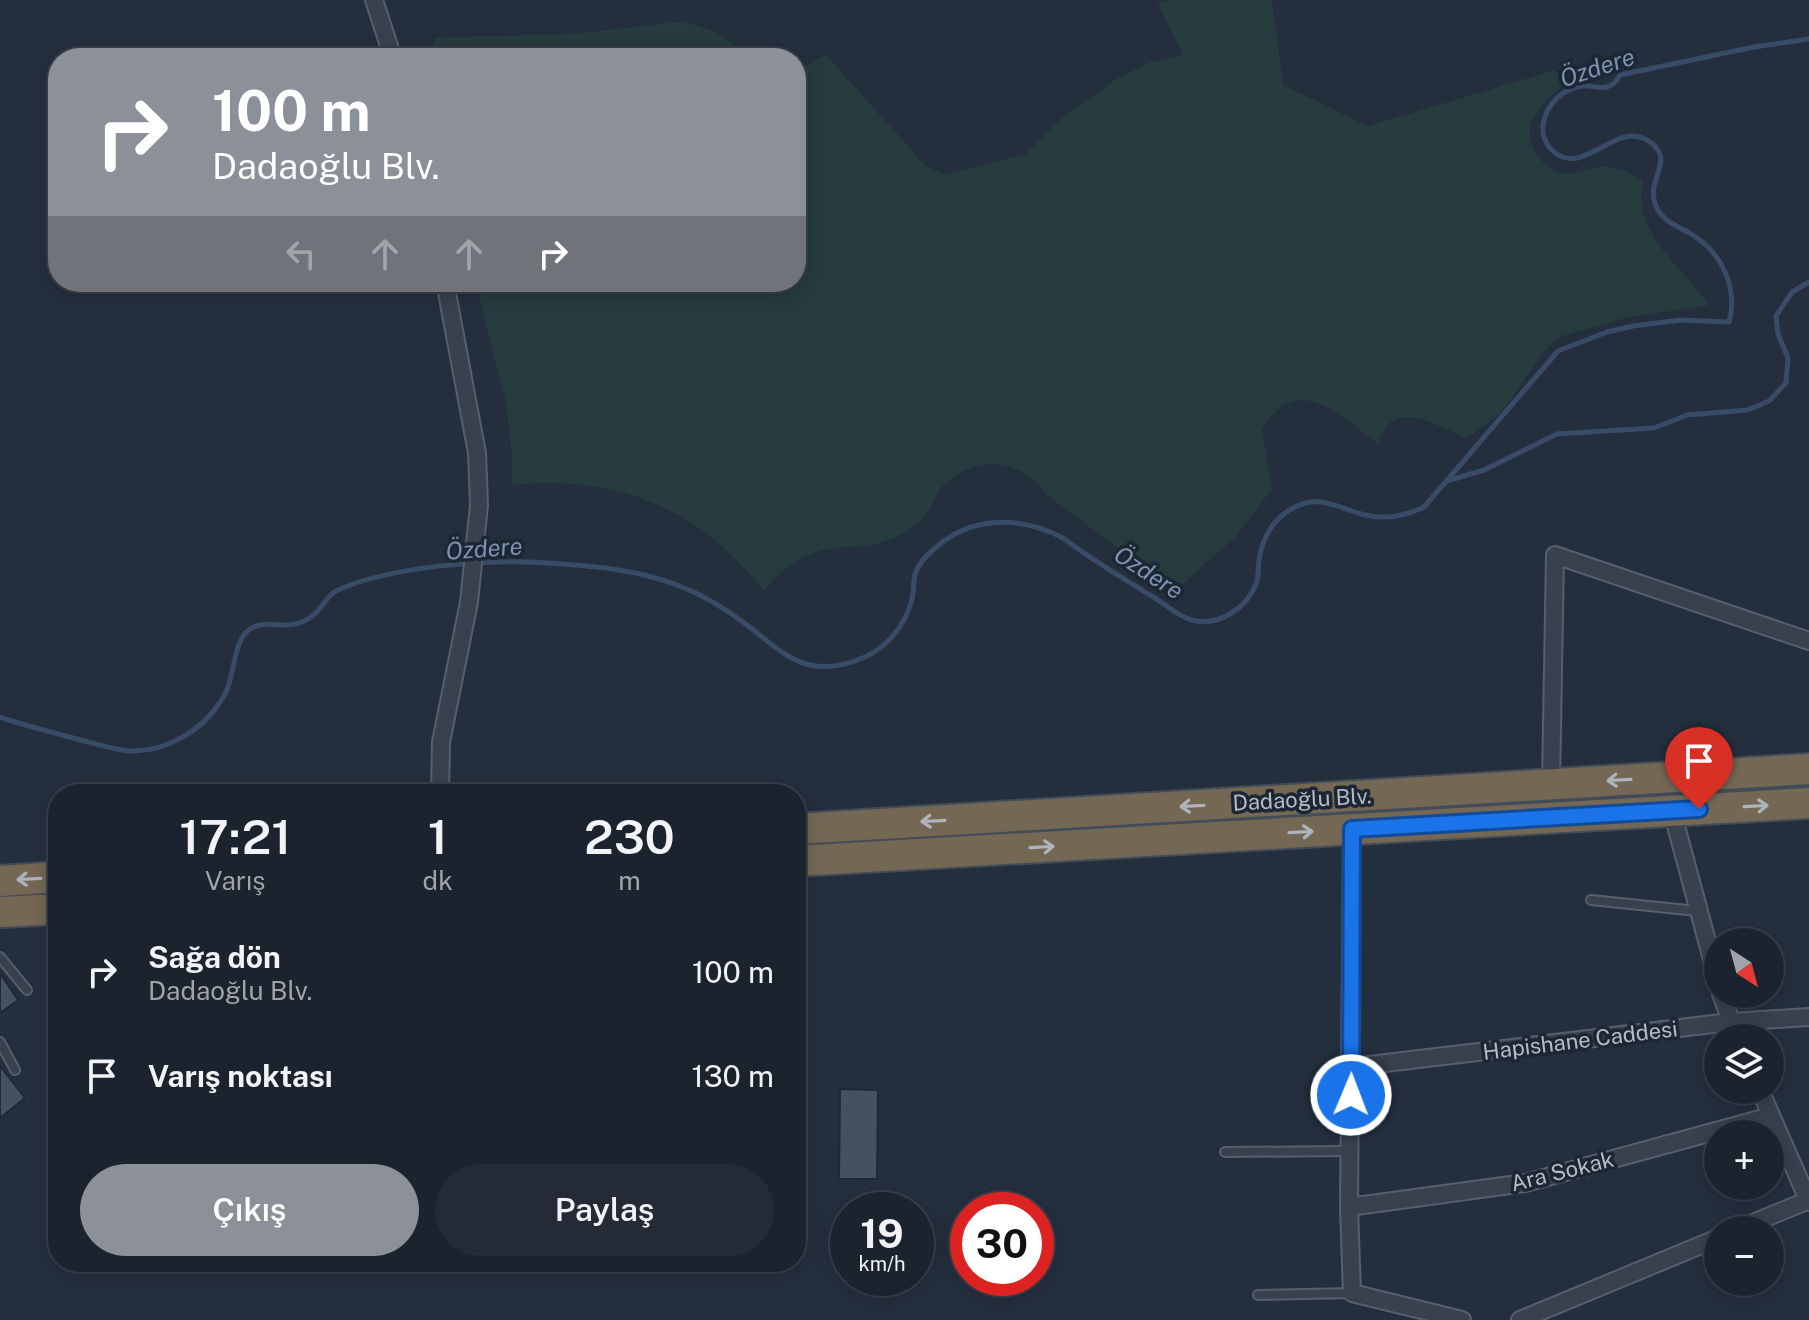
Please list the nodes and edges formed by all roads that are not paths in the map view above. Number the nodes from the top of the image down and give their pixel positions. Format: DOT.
graph roads {
  1 [pos="374,0"];
  2 [pos="390,48"];
  3 [pos="447,292"];
  4 [pos="1809,641"];
  5 [pos="1809,769"];
  6 [pos="440,784"];
  7 [pos="1551,784"];
  8 [pos="1809,803"];
  9 [pos="1672,811"];
  10 [pos="806,828"];
  11 [pos="1352,829"];
  12 [pos="806,860"];
  13 [pos="48,878"];
  14 [pos="0,881"];
  15 [pos="1591,900"];
  16 [pos="48,910"];
  17 [pos="1697,911"];
  18 [pos="0,912"];
  19 [pos="1704,935"];
  20 [pos="0,957"];
  21 [pos="27,990"];
  22 [pos="1809,1017"];
  23 [pos="1768,1024"];
  24 [pos="1704,1033"];
  25 [pos="0,1042"];
  26 [pos="1352,1067"];
  27 [pos="15,1070"];
  28 [pos="1766,1104"];
  29 [pos="1771,1116"];
  30 [pos="1350,1151"];
  31 [pos="1225,1152"];
  32 [pos="1809,1201"];
  33 [pos="1349,1207"];
  34 [pos="1771,1216"];
  35 [pos="1704,1244"];
  36 [pos="1352,1293"];
  37 [pos="1258,1295"];
  38 [pos="1462,1320"];
  39 [pos="1520,1320"];
  1 -- 2 [label="street"];
  3 -- 6 [label="street"];
  4 -- 7 [label="street"];
  5 -- 7 [label="highway, Dadaoğlu Blv., one-way"];
  7 -- 10 [label="highway, Dadaoğlu Blv., one-way"];
  9 -- 8 [label="highway, Dadaoğlu Blv., one-way"];
  9 -- 11 [label="highway, Dadaoğlu Blv."];
  9 -- 17 [label="street"];
  12 -- 11 [label="highway, Dadaoğlu Blv., one-way"];
  11 -- 26 [label="street"];
  13 -- 14 [label="highway, one-way"];
  15 -- 17 [label="lane"];
  16 -- 18 [label="highway"];
  17 -- 19 [label="street"];
  20 -- 21 [label="lane"];
  22 -- 23 [label="street, Hapishane Caddesi"];
  24 -- 26 [label="street, Hapishane Caddesi"];
  25 -- 27 [label="lane"];
  26 -- 30 [label="street"];
  28 -- 29 [label="street"];
  29 -- 32 [label="street"];
  29 -- 33 [label="street, Ara Sokak"];
  30 -- 31 [label="lane"];
  30 -- 33 [label="street"];
  32 -- 34 [label="street"];
  33 -- 36 [label="street"];
  35 -- 39 [label="street"];
  36 -- 37 [label="lane"];
  36 -- 38 [label="street"];
}
